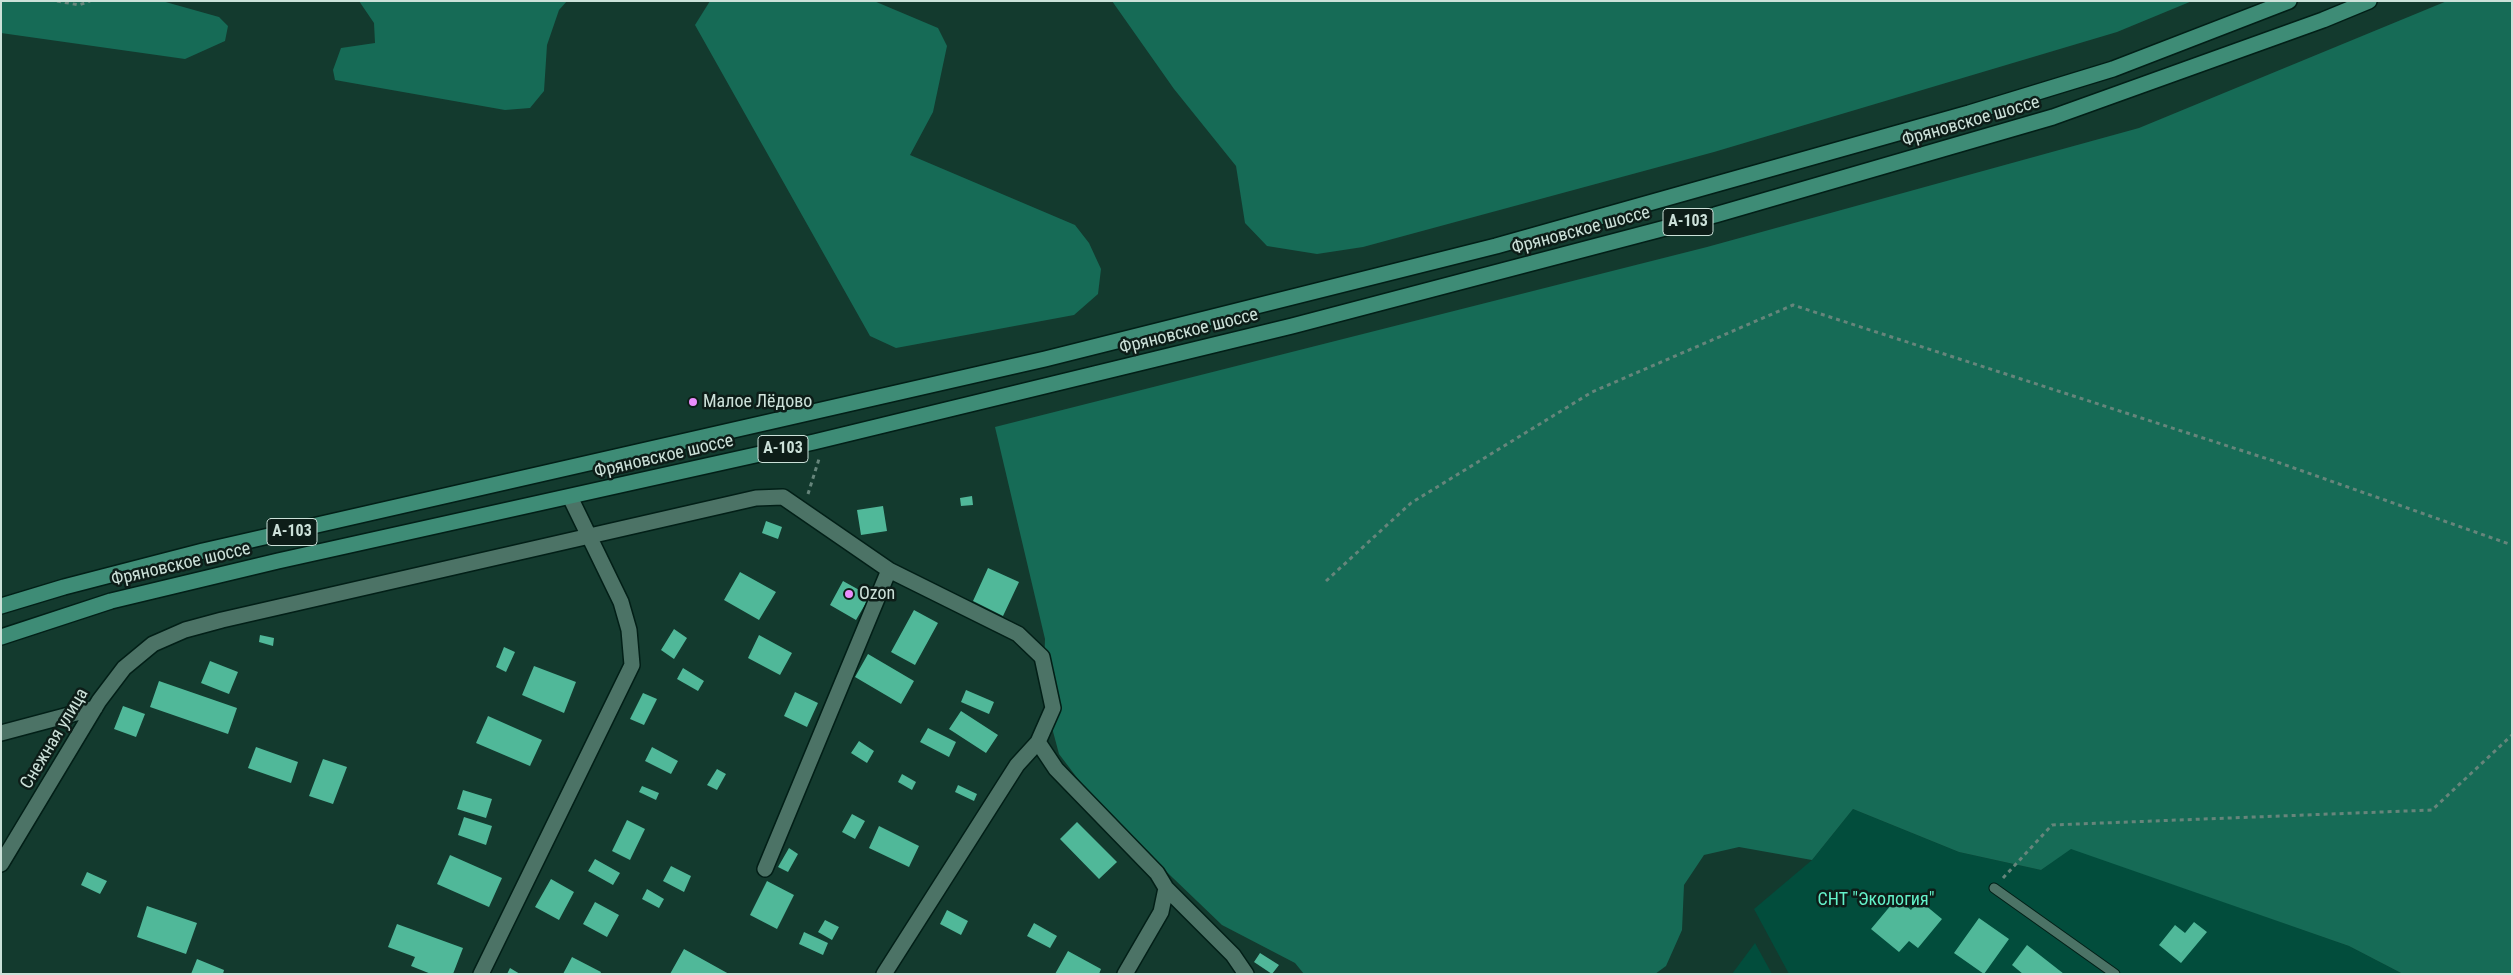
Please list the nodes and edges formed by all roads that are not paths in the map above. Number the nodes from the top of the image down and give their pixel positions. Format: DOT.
graph roads {
  1 [pos="2289,1"];
  2 [pos="2369,1"];
  3 [pos="570,497"];
  4 [pos="590,536"];
  5 [pos="890,570"];
  6 [pos="1,606"];
  7 [pos="1,637"];
  8 [pos="95,708"];
  9 [pos="1,733"];
  10 [pos="1038,742"];
  11 [pos="1,864"];
  12 [pos="765,869"];
  13 [pos="1166,888"];
  14 [pos="1994,888"];
  15 [pos="481,974"];
  16 [pos="884,974"];
  17 [pos="1125,974"];
  18 [pos="1246,974"];
  19 [pos="2115,974"];
  1 -- 6 [label="main road, Фряновское шоссе / А-103"];
  2 -- 3 [label="main road, Фряновское шоссе / А-103"];
  3 -- 4 [label="street"];
  3 -- 7 [label="main road, Фряновское шоссе / А-103"];
  4 -- 5 [label="street, Снежная улица"];
  4 -- 8 [label="street, Снежная улица"];
  4 -- 15 [label="street"];
  5 -- 10 [label="street, Снежная улица"];
  5 -- 12 [label="street"];
  8 -- 9 [label="street"];
  8 -- 11 [label="street, Снежная улица"];
  10 -- 13 [label="street"];
  10 -- 16 [label="street, Снежная улица"];
  13 -- 17 [label="street"];
  13 -- 18 [label="street"];
  14 -- 19 [label="lane"];
}
